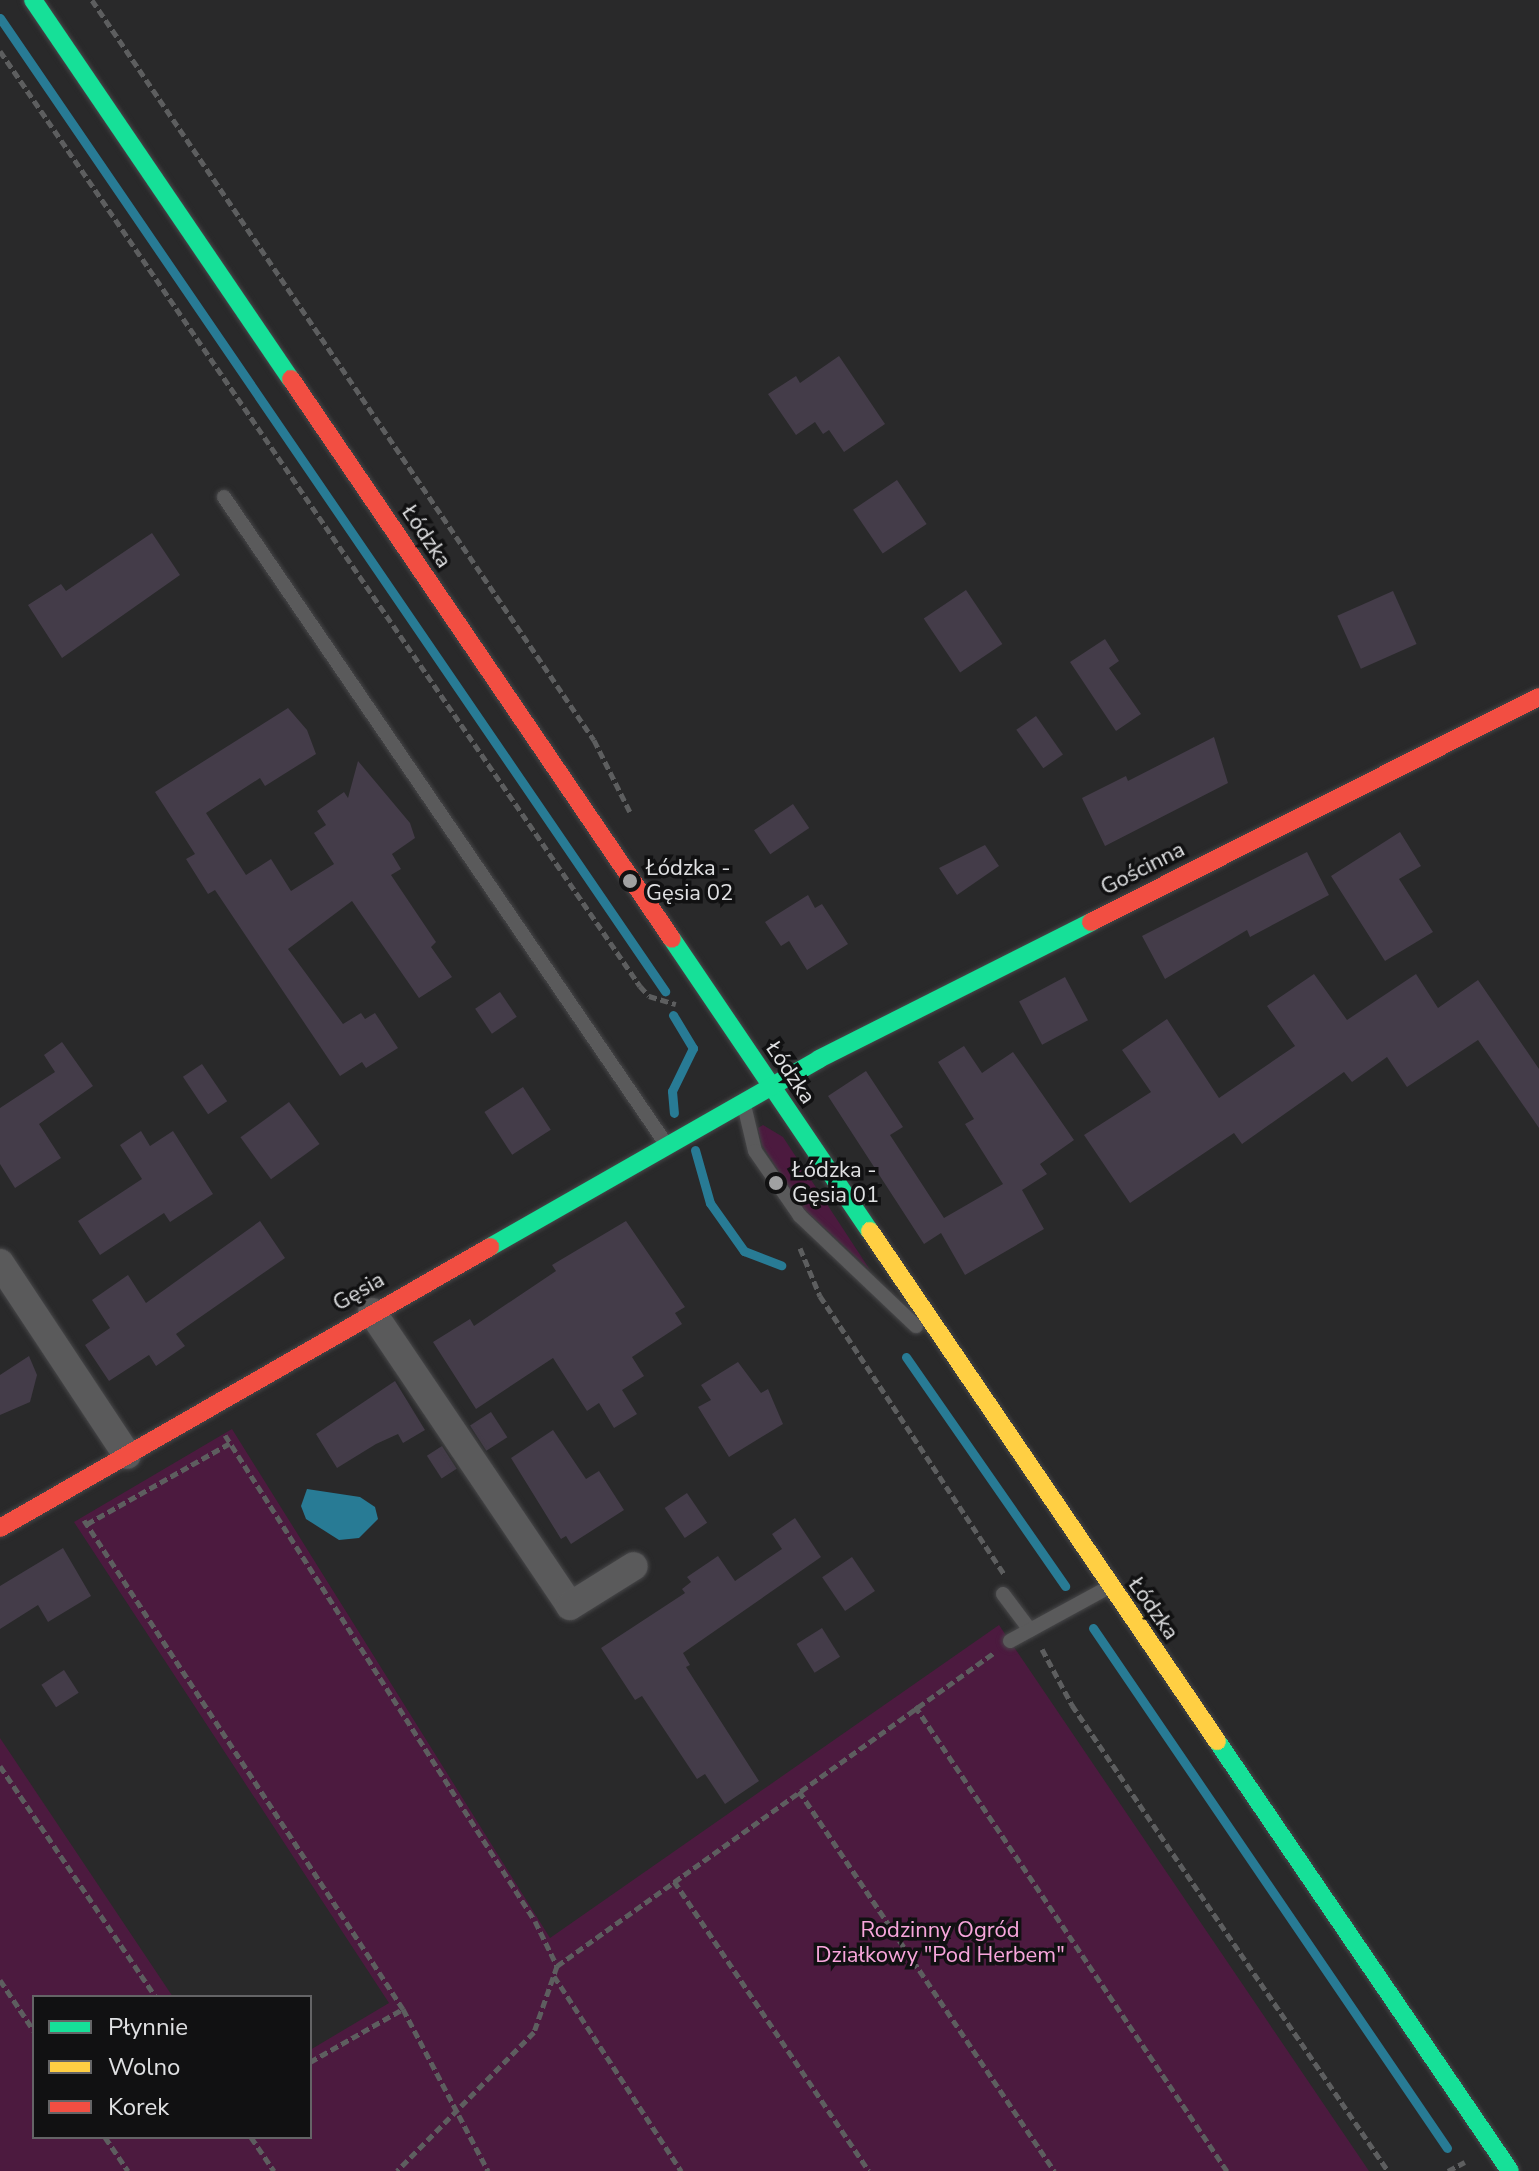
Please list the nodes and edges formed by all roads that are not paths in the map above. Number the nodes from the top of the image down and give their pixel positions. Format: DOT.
graph roads {
  1 [pos="33,0"];
  2 [pos="224,497"];
  3 [pos="1539,697"];
  4 [pos="770,1086"];
  5 [pos="743,1100"];
  6 [pos="666,1145"];
  7 [pos="0,1263"];
  8 [pos="372,1312"];
  9 [pos="954,1359"];
  10 [pos="127,1455"];
  11 [pos="0,1528"];
  12 [pos="634,1566"];
  13 [pos="1109,1587"];
  14 [pos="1003,1594"];
  15 [pos="1030,1630"];
  16 [pos="1010,1641"];
  17 [pos="1510,2171"];
  1 -- 4 [label="main road, Łódzka"];
  2 -- 6 [label="lane"];
  3 -- 4 [label="main road, Gościnna"];
  4 -- 5 [label="main road, Gościnna"];
  4 -- 9 [label="main road, Łódzka"];
  5 -- 6 [label="main road, Gęsia"];
  5 -- 9 [label="lane"];
  6 -- 8 [label="main road, Gęsia"];
  7 -- 10 [label="street"];
  8 -- 10 [label="main road, Gęsia"];
  8 -- 12 [label="street"];
  9 -- 13 [label="main road, Łódzka"];
  10 -- 11 [label="main road, Gęsia"];
  13 -- 15 [label="lane"];
  13 -- 17 [label="main road, Łódzka"];
  14 -- 15 [label="lane"];
  15 -- 16 [label="lane"];
}
